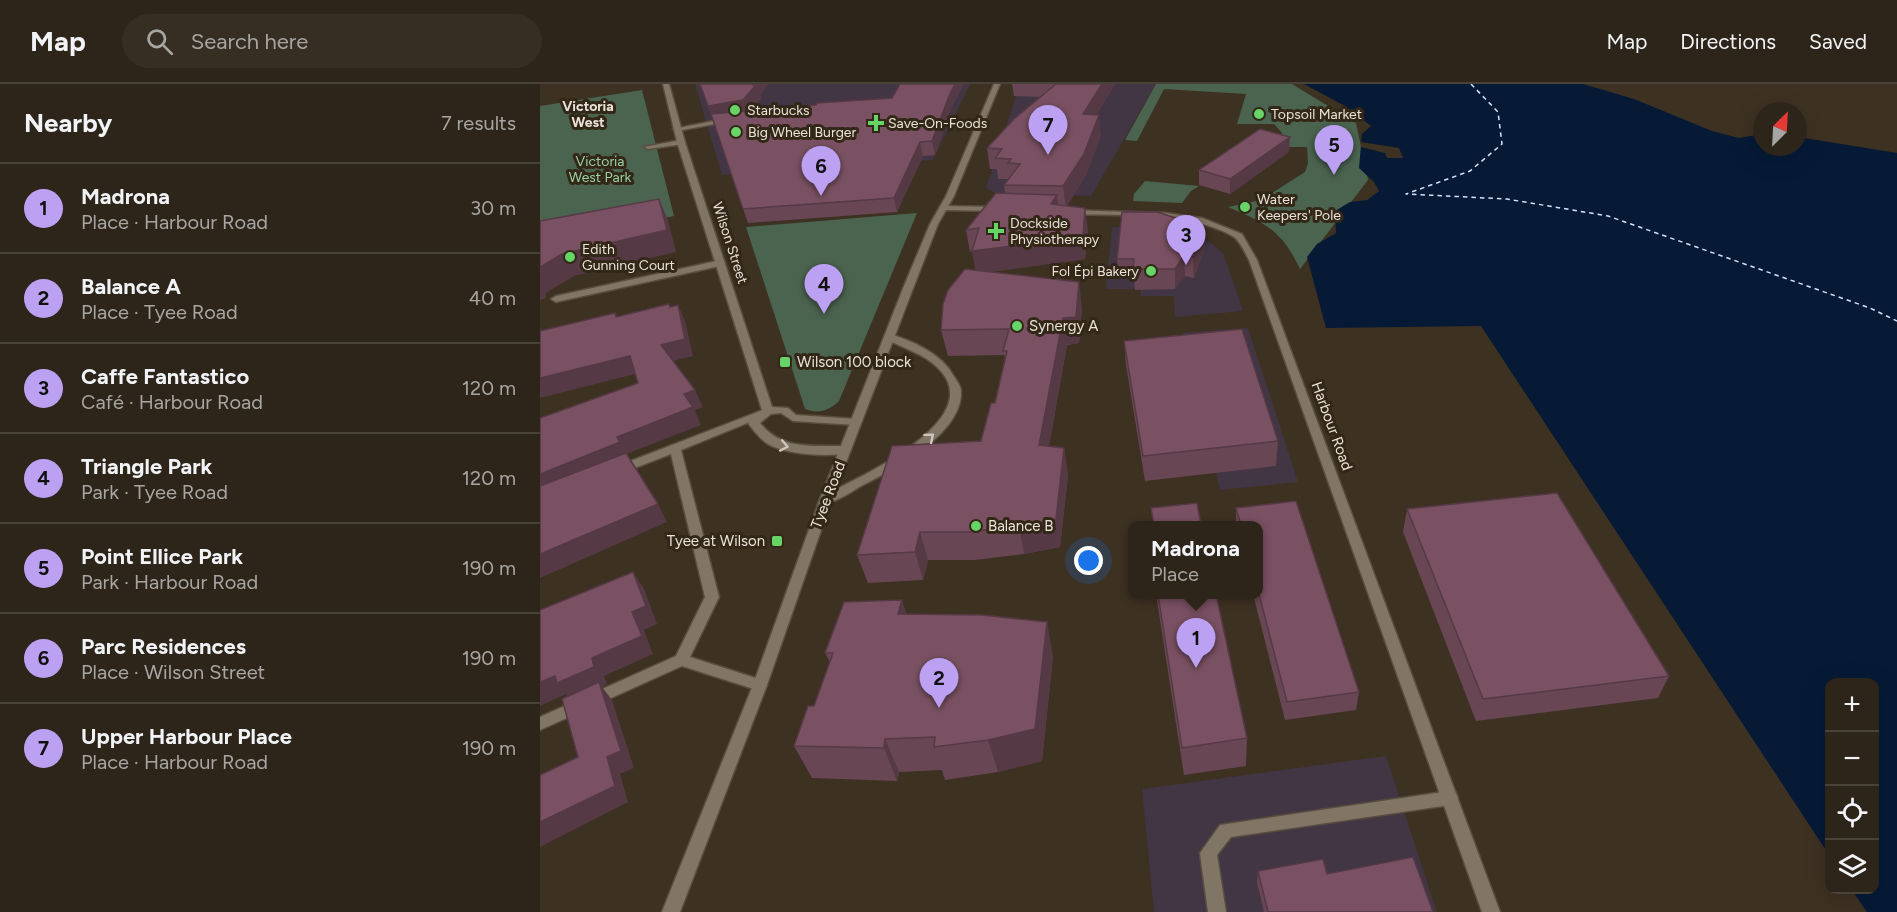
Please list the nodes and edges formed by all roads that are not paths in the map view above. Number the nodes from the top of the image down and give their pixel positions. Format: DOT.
graph roads {
  1 [pos="666,84"];
  2 [pos="997,84"];
  3 [pos="733,120"];
  4 [pos="677,129"];
  5 [pos="681,142"];
  6 [pos="648,147"];
  7 [pos="943,208"];
  8 [pos="1014,210"];
  9 [pos="1060,211"];
  10 [pos="721,263"];
  11 [pos="556,299"];
  12 [pos="890,337"];
  13 [pos="768,411"];
  14 [pos="856,422"];
  15 [pos="675,448"];
  16 [pos="845,450"];
  17 [pos="602,477"];
  18 [pos="826,499"];
  19 [pos="681,660"];
  20 [pos="760,685"];
  21 [pos="540,724"];
  22 [pos="1450,798"];
  23 [pos="671,912"];
  24 [pos="1217,912"];
  25 [pos="1491,912"];
  1 -- 4 [label="street, Wilson Street"];
  2 -- 7 [label="street, Tyee Road"];
  3 -- 4 [label="street"];
  4 -- 5 [label="street, Wilson Street"];
  5 -- 6 [label="street"];
  5 -- 10 [label="street, Wilson Street"];
  7 -- 8 [label="street"];
  7 -- 12 [label="street, Tyee Road"];
  9 -- 22 [label="street, Harbour Road"];
  10 -- 11 [label="street"];
  10 -- 13 [label="street, Wilson Street"];
  12 -- 14 [label="street, Tyee Road"];
  18 -- 12 [label="street, one-way"];
  13 -- 14 [label="street"];
  13 -- 15 [label="street"];
  13 -- 16 [label="street, one-way"];
  14 -- 16 [label="street, Tyee Road"];
  15 -- 17 [label="street"];
  15 -- 19 [label="street"];
  16 -- 18 [label="street, Tyee Road"];
  18 -- 20 [label="street, Tyee Road"];
  19 -- 20 [label="street"];
  19 -- 21 [label="street"];
  20 -- 23 [label="street, Tyee Road"];
  22 -- 24 [label="street"];
  22 -- 25 [label="street, Harbour Road"];
}
